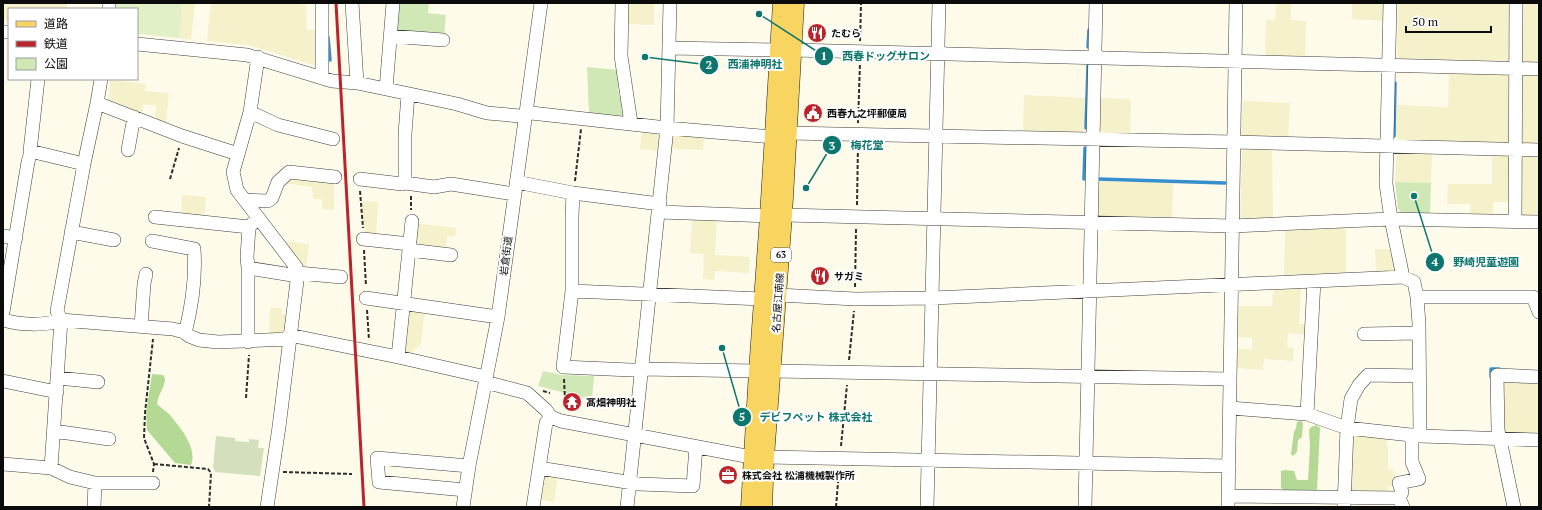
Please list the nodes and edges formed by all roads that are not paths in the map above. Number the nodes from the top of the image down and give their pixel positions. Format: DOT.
graph roads {
  1 [pos="322,3"];
  2 [pos="352,3"];
  3 [pos="393,3"];
  4 [pos="541,3"];
  5 [pos="622,3"];
  6 [pos="670,3"];
  7 [pos="781,3"];
  8 [pos="796,3"];
  9 [pos="939,3"];
  10 [pos="1096,3"];
  11 [pos="1236,3"];
  12 [pos="1390,3"];
  13 [pos="1516,3"];
  14 [pos="390,36"];
  15 [pos="443,40"];
  16 [pos="138,44"];
  17 [pos="669,48"];
  18 [pos="786,50"];
  19 [pos="938,54"];
  20 [pos="258,57"];
  21 [pos="1095,58"];
  22 [pos="1235,62"];
  23 [pos="1389,66"];
  24 [pos="1515,68"];
  25 [pos="1539,69"];
  26 [pos="322,78"];
  27 [pos="38,80"];
  28 [pos="101,80"];
  29 [pos="357,83"];
  30 [pos="386,89"];
  31 [pos="408,94"];
  32 [pos="97,103"];
  33 [pos="250,112"];
  34 [pos="525,114"];
  35 [pos="134,117"];
  36 [pos="631,123"];
  37 [pos="667,128"];
  38 [pos="790,133"];
  39 [pos="936,136"];
  40 [pos="774,137"];
  41 [pos="333,139"];
  42 [pos="1093,139"];
  43 [pos="1234,142"];
  44 [pos="1387,146"];
  45 [pos="1514,149"];
  46 [pos="128,150"];
  47 [pos="1539,150"];
  48 [pos="31,151"];
  49 [pos="238,154"];
  50 [pos="84,164"];
  51 [pos="336,177"];
  52 [pos="360,179"];
  53 [pos="408,183"];
  54 [pos="515,188"];
  55 [pos="573,194"];
  56 [pos="245,200"];
  57 [pos="659,208"];
  58 [pos="776,215"];
  59 [pos="155,217"];
  60 [pos="934,218"];
  61 [pos="1391,219"];
  62 [pos="412,221"];
  63 [pos="254,222"];
  64 [pos="1091,222"];
  65 [pos="1515,222"];
  66 [pos="1539,222"];
  67 [pos="1233,226"];
  68 [pos="72,232"];
  69 [pos="9,237"];
  70 [pos="363,239"];
  71 [pos="114,240"];
  72 [pos="152,241"];
  73 [pos="410,247"];
  74 [pos="451,256"];
  75 [pos="248,268"];
  76 [pos="146,274"];
  77 [pos="298,274"];
  78 [pos="341,277"];
  79 [pos="1403,277"];
  80 [pos="1314,281"];
  81 [pos="1232,285"];
  82 [pos="1090,290"];
  83 [pos="572,291"];
  84 [pos="650,294"];
  85 [pos="778,295"];
  86 [pos="1418,297"];
  87 [pos="366,298"];
  88 [pos="932,298"];
  89 [pos="762,299"];
  90 [pos="403,303"];
  91 [pos="3,312"];
  92 [pos="1539,312"];
  93 [pos="498,317"];
  94 [pos="3,320"];
  95 [pos="61,320"];
  96 [pos="141,326"];
  97 [pos="185,333"];
  98 [pos="1419,333"];
  99 [pos="1364,334"];
  100 [pos="289,337"];
  101 [pos="248,342"];
  102 [pos="398,357"];
  103 [pos="642,369"];
  104 [pos="757,371"];
  105 [pos="773,371"];
  106 [pos="930,374"];
  107 [pos="1419,376"];
  108 [pos="1088,377"];
  109 [pos="1539,377"];
  110 [pos="58,378"];
  111 [pos="485,379"];
  112 [pos="1230,380"];
  113 [pos="3,381"];
  114 [pos="98,382"];
  115 [pos="57,392"];
  116 [pos="1230,408"];
  117 [pos="1307,414"];
  118 [pos="551,417"];
  119 [pos="1347,428"];
  120 [pos="54,431"];
  121 [pos="634,435"];
  122 [pos="1416,435"];
  123 [pos="109,439"];
  124 [pos="1500,439"];
  125 [pos="1539,440"];
  126 [pos="696,447"];
  127 [pos="759,457"];
  128 [pos="928,460"];
  129 [pos="1086,463"];
  130 [pos="3,464"];
  131 [pos="469,466"];
  132 [pos="1229,466"];
  133 [pos="51,468"];
  134 [pos="539,468"];
  135 [pos="630,482"];
  136 [pos="95,483"];
  137 [pos="153,483"];
  138 [pos="465,490"];
  139 [pos="1228,502"];
  140 [pos="1344,503"];
  141 [pos="1401,503"];
  142 [pos="94,507"];
  143 [pos="267,507"];
  144 [pos="463,507"];
  145 [pos="533,507"];
  146 [pos="627,507"];
  147 [pos="750,507"];
  148 [pos="764,507"];
  149 [pos="927,507"];
  150 [pos="1085,507"];
  151 [pos="1514,507"];
  1 -- 26 [label="street"];
  2 -- 29 [label="street"];
  3 -- 14 [label="street"];
  4 -- 34 [label="street, 岩倉街道"];
  5 -- 36 [label="street"];
  6 -- 17 [label="street"];
  7 -- 18 [label="main road, 名古屋江南線 / 63"];
  8 -- 18 [label="main road, 名古屋江南線 / 63"];
  9 -- 19 [label="street"];
  10 -- 21 [label="street"];
  11 -- 22 [label="street"];
  12 -- 23 [label="street"];
  13 -- 24 [label="street"];
  14 -- 15 [label="street"];
  14 -- 30 [label="street"];
  16 -- 20 [label="street"];
  17 -- 18 [label="street"];
  17 -- 37 [label="street"];
  18 -- 19 [label="street"];
  18 -- 38 [label="main road, 名古屋江南線 / 63"];
  18 -- 40 [label="main road, 名古屋江南線 / 63"];
  19 -- 21 [label="street"];
  19 -- 39 [label="street"];
  20 -- 26 [label="street"];
  20 -- 33 [label="street"];
  21 -- 22 [label="street"];
  21 -- 42 [label="street"];
  22 -- 23 [label="street"];
  22 -- 43 [label="street"];
  23 -- 24 [label="street"];
  23 -- 44 [label="street"];
  24 -- 25 [label="street"];
  24 -- 45 [label="street"];
  26 -- 29 [label="street"];
  27 -- 48 [label="street"];
  28 -- 32 [label="street"];
  29 -- 30 [label="street"];
  30 -- 31 [label="street"];
  31 -- 34 [label="street"];
  31 -- 53 [label="street"];
  32 -- 35 [label="street"];
  32 -- 50 [label="street"];
  33 -- 41 [label="street"];
  33 -- 49 [label="street"];
  34 -- 36 [label="street"];
  34 -- 54 [label="street, 岩倉街道"];
  35 -- 46 [label="street"];
  35 -- 49 [label="street"];
  36 -- 37 [label="street"];
  37 -- 40 [label="street"];
  37 -- 57 [label="street"];
  38 -- 39 [label="street"];
  38 -- 40 [label="street"];
  38 -- 58 [label="main road, 名古屋江南線 / 63"];
  39 -- 42 [label="street"];
  39 -- 60 [label="street"];
  40 -- 58 [label="main road, 名古屋江南線 / 63"];
  42 -- 43 [label="street"];
  42 -- 64 [label="street"];
  43 -- 44 [label="street"];
  43 -- 67 [label="street"];
  44 -- 45 [label="street"];
  44 -- 61 [label="street"];
  45 -- 47 [label="street"];
  45 -- 65 [label="street"];
  48 -- 50 [label="street"];
  48 -- 69 [label="street"];
  49 -- 56 [label="street"];
  50 -- 68 [label="street"];
  51 -- 56 [label="street"];
  52 -- 53 [label="street"];
  53 -- 54 [label="street"];
  54 -- 55 [label="street"];
  54 -- 93 [label="street, 岩倉街道"];
  55 -- 57 [label="street"];
  55 -- 83 [label="street"];
  56 -- 63 [label="street"];
  57 -- 58 [label="street"];
  57 -- 84 [label="street"];
  58 -- 60 [label="street"];
  58 -- 85 [label="main road, 名古屋江南線 / 63"];
  58 -- 89 [label="main road, 名古屋江南線 / 63"];
  59 -- 63 [label="street"];
  60 -- 64 [label="street"];
  60 -- 88 [label="street"];
  61 -- 65 [label="street"];
  61 -- 67 [label="street"];
  61 -- 79 [label="street"];
  62 -- 73 [label="street"];
  63 -- 75 [label="street"];
  63 -- 77 [label="street"];
  64 -- 67 [label="street"];
  64 -- 82 [label="street"];
  65 -- 66 [label="street"];
  67 -- 81 [label="street"];
  68 -- 71 [label="street"];
  68 -- 95 [label="street"];
  69 -- 91 [label="street"];
  70 -- 73 [label="street"];
  72 -- 97 [label="street"];
  73 -- 74 [label="street"];
  73 -- 90 [label="street"];
  75 -- 77 [label="street"];
  75 -- 101 [label="street"];
  76 -- 96 [label="street"];
  77 -- 78 [label="street"];
  77 -- 100 [label="street"];
  79 -- 80 [label="street"];
  79 -- 86 [label="street"];
  80 -- 81 [label="street"];
  80 -- 117 [label="street"];
  81 -- 82 [label="street"];
  81 -- 112 [label="street"];
  82 -- 88 [label="street"];
  82 -- 108 [label="street"];
  83 -- 84 [label="street"];
  83 -- 103 [label="street"];
  84 -- 89 [label="street"];
  84 -- 103 [label="street"];
  85 -- 88 [label="street"];
  85 -- 105 [label="main road, 名古屋江南線 / 63"];
  86 -- 92 [label="street"];
  86 -- 98 [label="street"];
  87 -- 90 [label="street"];
  88 -- 106 [label="street"];
  89 -- 104 [label="main road, 名古屋江南線 / 63"];
  90 -- 93 [label="street"];
  90 -- 102 [label="street"];
  93 -- 111 [label="street, 岩倉街道"];
  94 -- 95 [label="street"];
  95 -- 96 [label="street"];
  95 -- 110 [label="street"];
  96 -- 97 [label="street"];
  97 -- 101 [label="street"];
  98 -- 99 [label="street"];
  98 -- 107 [label="street"];
  100 -- 101 [label="street"];
  100 -- 102 [label="street"];
  100 -- 143 [label="street"];
  102 -- 111 [label="street"];
  103 -- 104 [label="street"];
  103 -- 121 [label="street"];
  104 -- 127 [label="main road, 名古屋江南線 / 63"];
  105 -- 106 [label="street"];
  105 -- 127 [label="main road, 名古屋江南線 / 63"];
  106 -- 108 [label="street"];
  106 -- 128 [label="street"];
  107 -- 119 [label="street"];
  107 -- 122 [label="street"];
  108 -- 112 [label="street"];
  108 -- 129 [label="street"];
  109 -- 124 [label="street"];
  110 -- 114 [label="street"];
  110 -- 115 [label="street"];
  111 -- 118 [label="street"];
  111 -- 131 [label="street, 岩倉街道"];
  112 -- 116 [label="street"];
  113 -- 115 [label="street"];
  115 -- 120 [label="street"];
  116 -- 117 [label="street"];
  116 -- 132 [label="street"];
  117 -- 119 [label="street"];
  118 -- 121 [label="street"];
  118 -- 134 [label="street"];
  119 -- 122 [label="street"];
  119 -- 140 [label="street"];
  120 -- 123 [label="street"];
  120 -- 133 [label="street"];
  121 -- 126 [label="street"];
  121 -- 135 [label="street"];
  122 -- 124 [label="street"];
  122 -- 141 [label="street"];
  124 -- 125 [label="street"];
  124 -- 151 [label="street"];
  126 -- 127 [label="street"];
  126 -- 135 [label="street"];
  127 -- 128 [label="street"];
  127 -- 147 [label="main road, 名古屋江南線 / 63"];
  127 -- 148 [label="main road, 名古屋江南線 / 63"];
  128 -- 129 [label="street"];
  128 -- 149 [label="street"];
  129 -- 132 [label="street"];
  129 -- 150 [label="street"];
  130 -- 133 [label="street"];
  131 -- 138 [label="street, 岩倉街道"];
  131 -- 138 [label="street"];
  132 -- 139 [label="street"];
  133 -- 136 [label="street"];
  134 -- 135 [label="street"];
  134 -- 145 [label="street"];
  135 -- 146 [label="street"];
  136 -- 137 [label="street"];
  136 -- 142 [label="street"];
  138 -- 144 [label="street, 岩倉街道"];
  139 -- 140 [label="street"];
  140 -- 141 [label="street"];
}
